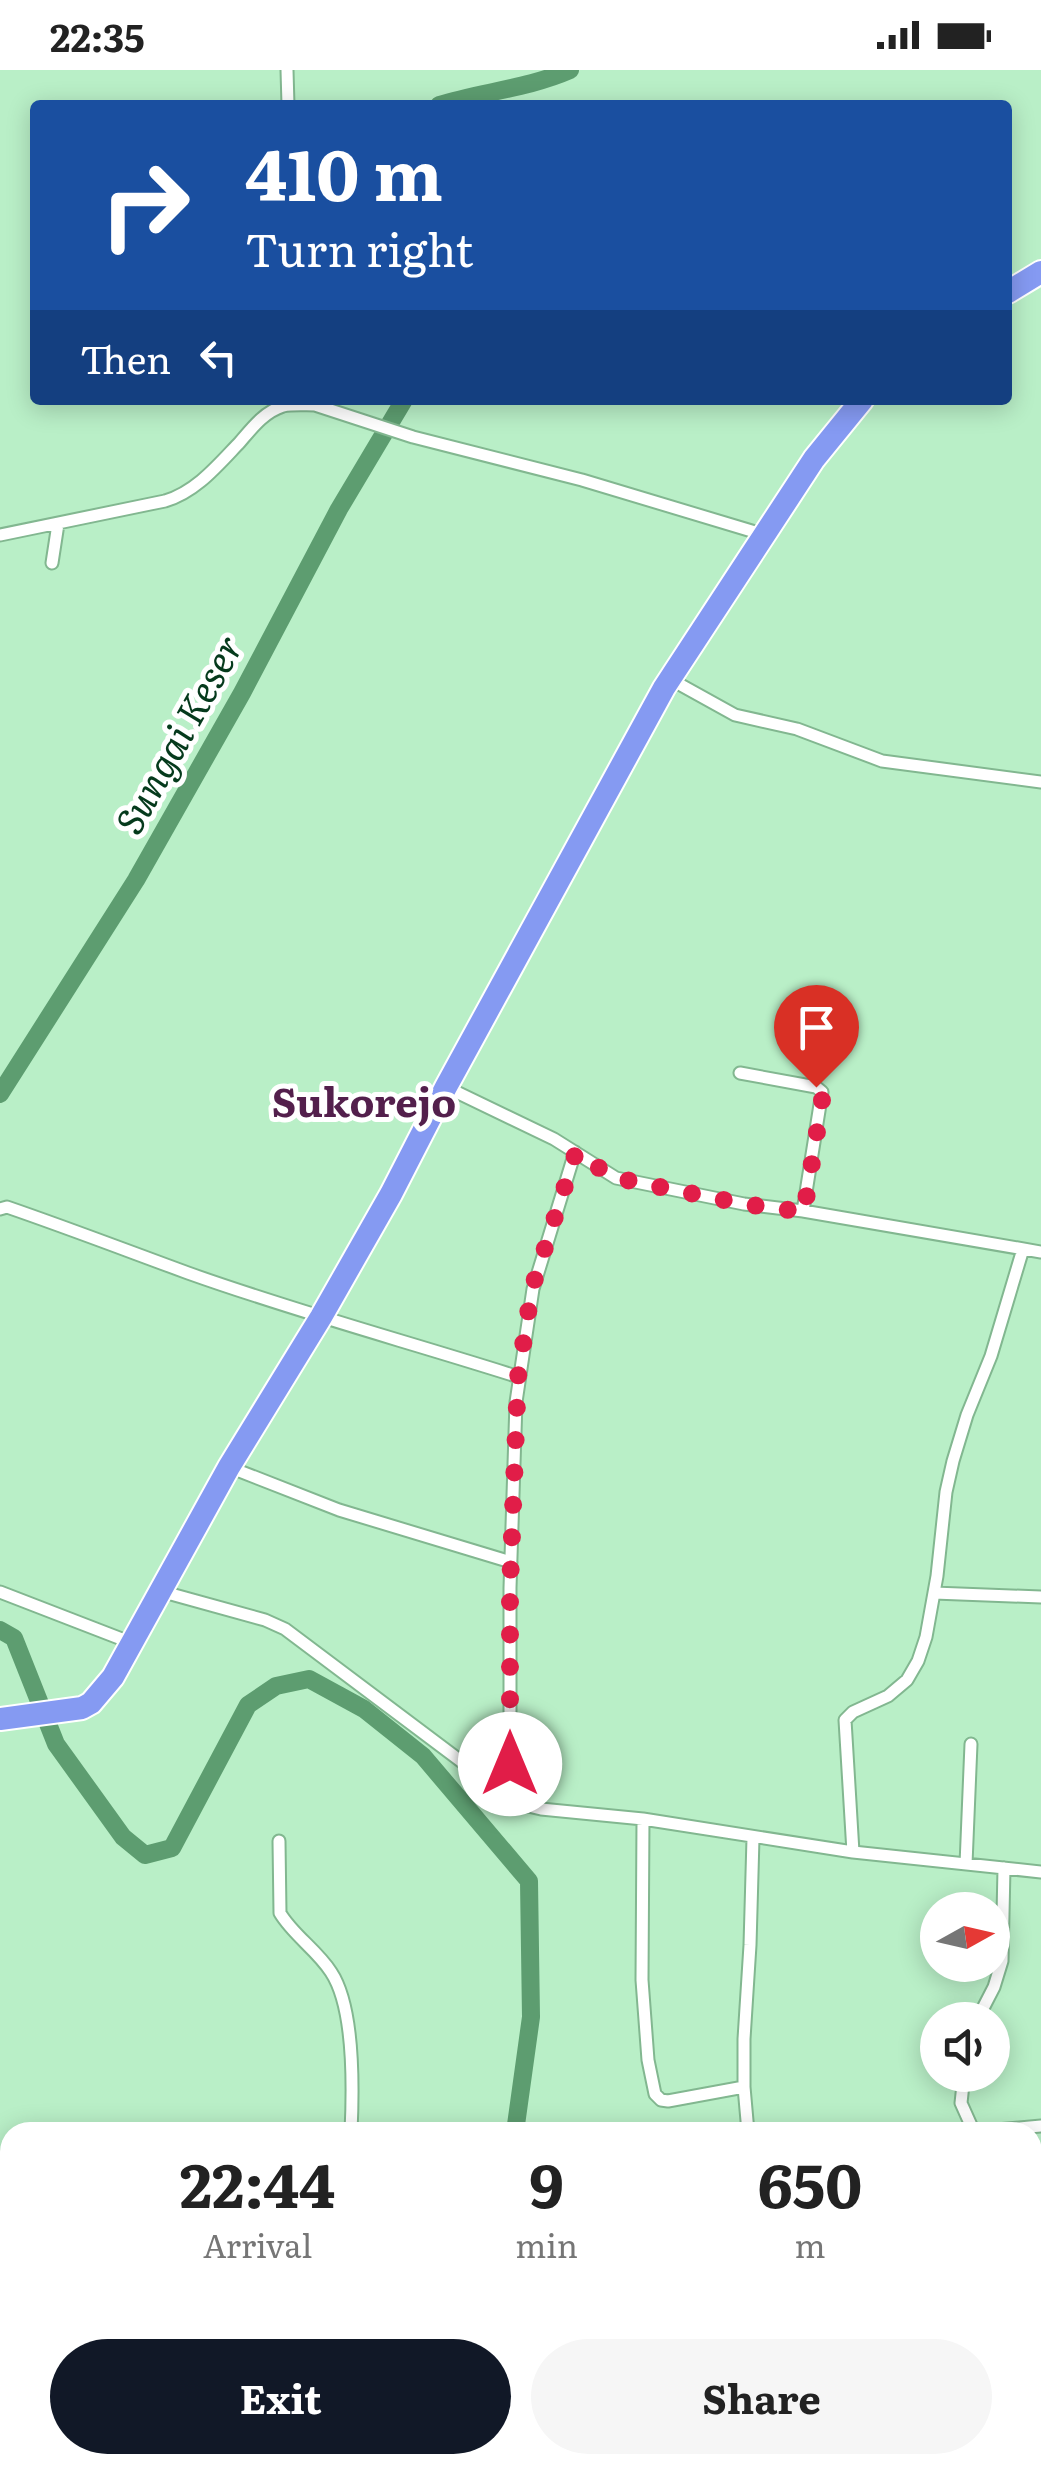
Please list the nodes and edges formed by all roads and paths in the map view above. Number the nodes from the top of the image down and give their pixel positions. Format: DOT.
graph roads {
  1 [pos="287,70"];
  2 [pos="288,100"];
  3 [pos="1041,272"];
  4 [pos="1012,290"];
  5 [pos="268,405"];
  6 [pos="856,405"];
  7 [pos="263,416"];
  8 [pos="58,524"];
  9 [pos="0,535"];
  10 [pos="764,535"];
  11 [pos="52,563"];
  12 [pos="670,679"];
  13 [pos="1041,782"];
  14 [pos="740,1073"];
  15 [pos="446,1087"];
  16 [pos="576,1152"];
  17 [pos="0,1208"];
  18 [pos="804,1212"];
  19 [pos="1023,1249"];
  20 [pos="1041,1252"];
  21 [pos="322,1317"];
  22 [pos="518,1377"];
  23 [pos="229,1467"];
  24 [pos="511,1562"];
  25 [pos="160,1590"];
  26 [pos="0,1592"];
  27 [pos="934,1593"];
  28 [pos="1041,1597"];
  29 [pos="132,1644"];
  30 [pos="5,1718"];
  31 [pos="971,1744"];
  32 [pos="510,1798"];
  33 [pos="643,1819"];
  34 [pos="753,1838"];
  35 [pos="278,1841"];
  36 [pos="854,1852"];
  37 [pos="966,1864"];
  38 [pos="1004,1868"];
  39 [pos="1041,1872"];
  40 [pos="987,2002"];
  41 [pos="744,2087"];
  42 [pos="963,2092"];
  43 [pos="351,2122"];
  44 [pos="747,2122"];
  45 [pos="970,2122"];
  1 -- 2 [label="street"];
  3 -- 4 [label="highway"];
  5 -- 7 [label="street"];
  6 -- 10 [label="highway"];
  7 -- 8 [label="street"];
  7 -- 10 [label="street"];
  8 -- 9 [label="street"];
  8 -- 11 [label="street"];
  10 -- 12 [label="highway"];
  12 -- 13 [label="street"];
  12 -- 15 [label="highway"];
  14 -- 18 [label="street"];
  15 -- 16 [label="street"];
  15 -- 21 [label="highway"];
  16 -- 18 [label="street"];
  16 -- 22 [label="street"];
  17 -- 21 [label="street"];
  18 -- 19 [label="street"];
  19 -- 20 [label="street"];
  19 -- 27 [label="street"];
  21 -- 22 [label="street"];
  21 -- 23 [label="highway"];
  22 -- 24 [label="street"];
  23 -- 24 [label="street"];
  23 -- 25 [label="highway"];
  24 -- 32 [label="street"];
  25 -- 29 [label="highway"];
  25 -- 32 [label="street"];
  26 -- 29 [label="street"];
  27 -- 28 [label="street"];
  27 -- 36 [label="street"];
  29 -- 30 [label="highway"];
  31 -- 37 [label="street"];
  32 -- 33 [label="street"];
  33 -- 34 [label="street"];
  33 -- 41 [label="street"];
  34 -- 36 [label="street"];
  34 -- 41 [label="street"];
  35 -- 43 [label="street"];
  36 -- 37 [label="street"];
  37 -- 38 [label="street"];
  38 -- 39 [label="street"];
  38 -- 40 [label="street"];
  41 -- 44 [label="street"];
  42 -- 45 [label="street"];
}
